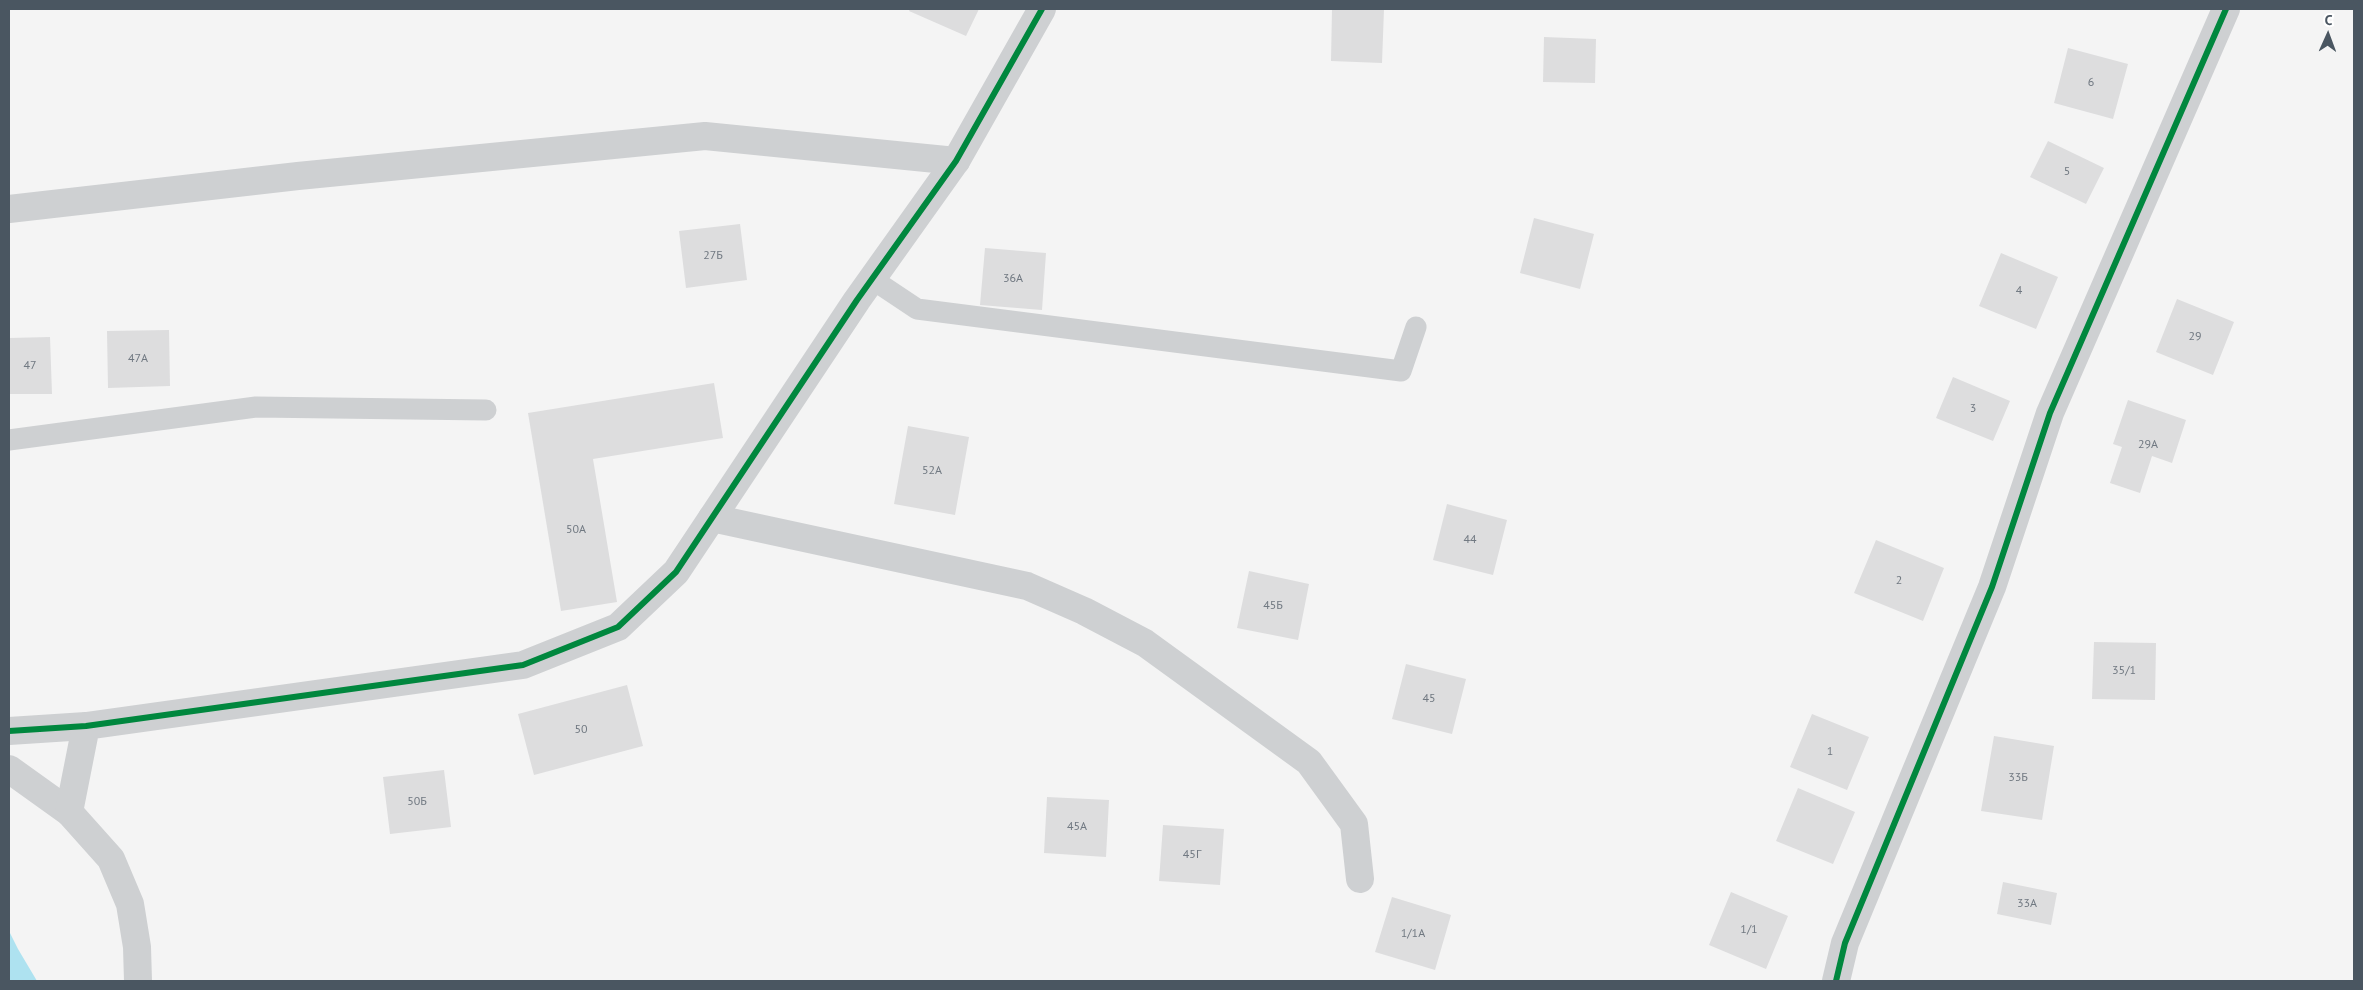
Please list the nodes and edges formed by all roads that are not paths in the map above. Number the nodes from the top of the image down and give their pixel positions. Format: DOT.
graph roads {
  1 [pos="1042,9"];
  2 [pos="2226,9"];
  3 [pos="956,161"];
  4 [pos="9,209"];
  5 [pos="872,279"];
  6 [pos="1416,327"];
  7 [pos="486,410"];
  8 [pos="9,440"];
  9 [pos="712,518"];
  10 [pos="86,726"];
  11 [pos="9,731"];
  12 [pos="9,768"];
  13 [pos="69,812"];
  14 [pos="1360,879"];
  15 [pos="138,981"];
  16 [pos="1836,981"];
  1 -- 3 [label="street"];
  2 -- 16 [label="street"];
  3 -- 4 [label="street"];
  3 -- 5 [label="street"];
  5 -- 6 [label="lane"];
  5 -- 9 [label="street"];
  7 -- 8 [label="lane"];
  9 -- 10 [label="street"];
  9 -- 14 [label="street"];
  10 -- 11 [label="street"];
  10 -- 13 [label="street"];
  12 -- 13 [label="street"];
  13 -- 15 [label="street"];
}
